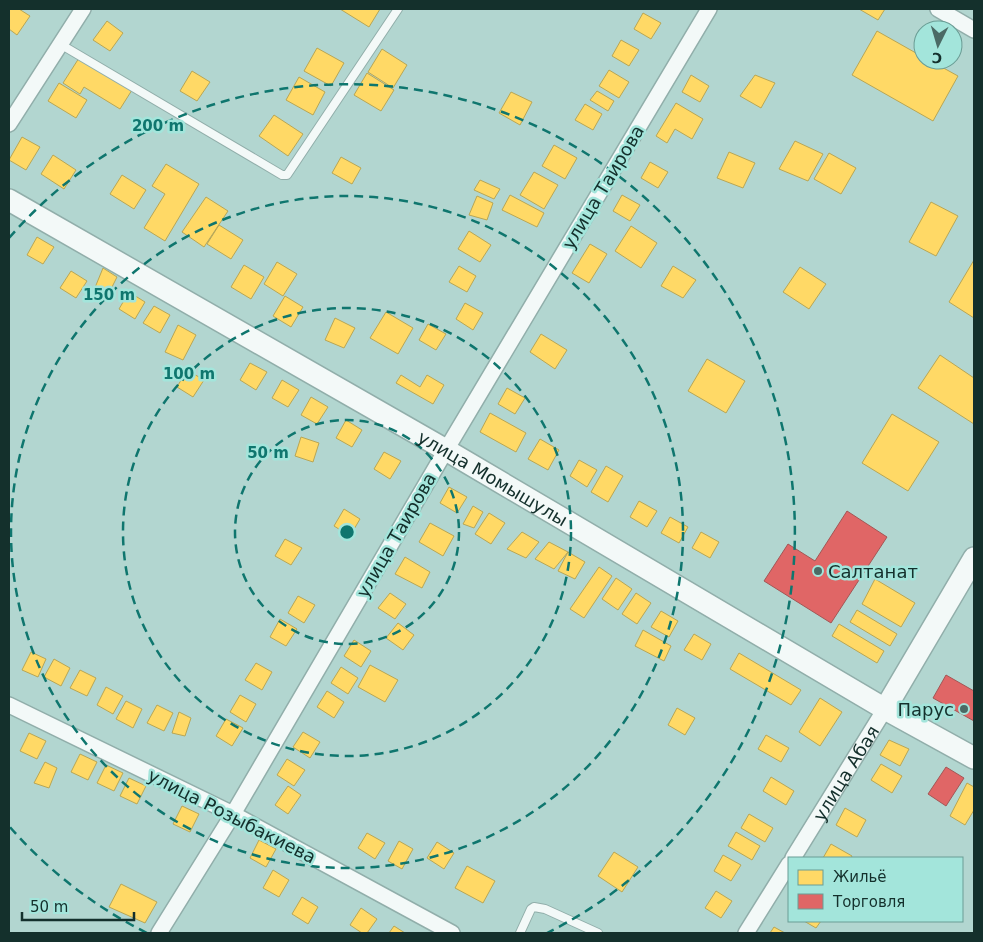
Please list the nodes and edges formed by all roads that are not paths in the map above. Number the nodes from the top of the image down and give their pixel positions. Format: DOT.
graph roads {
  1 [pos="83,9"];
  2 [pos="398,9"];
  3 [pos="709,9"];
  4 [pos="938,9"];
  5 [pos="974,30"];
  6 [pos="60,44"];
  7 [pos="9,124"];
  8 [pos="9,200"];
  9 [pos="446,450"];
  10 [pos="974,558"];
  11 [pos="9,705"];
  12 [pos="885,709"];
  13 [pos="974,758"];
  14 [pos="233,814"];
  15 [pos="794,857"];
  16 [pos="788,866"];
  17 [pos="160,933"];
  18 [pos="452,933"];
  19 [pos="520,933"];
  20 [pos="598,933"];
  21 [pos="746,933"];
  1 -- 6 [label="street"];
  2 -- 6 [label="lane"];
  3 -- 9 [label="street, улица Таирова"];
  4 -- 5 [label="street"];
  6 -- 7 [label="street"];
  8 -- 9 [label="street, улица Момышулы"];
  9 -- 12 [label="street, улица Момышулы"];
  9 -- 14 [label="street, улица Таирова"];
  10 -- 12 [label="street, улица Абая"];
  11 -- 14 [label="street, улица Розыбакиева"];
  12 -- 13 [label="street, улица Момышулы"];
  12 -- 15 [label="street, улица Абая"];
  14 -- 17 [label="street, улица Таирова"];
  14 -- 18 [label="street, улица Розыбакиева"];
  16 -- 21 [label="street"];
  19 -- 20 [label="lane"];
}
